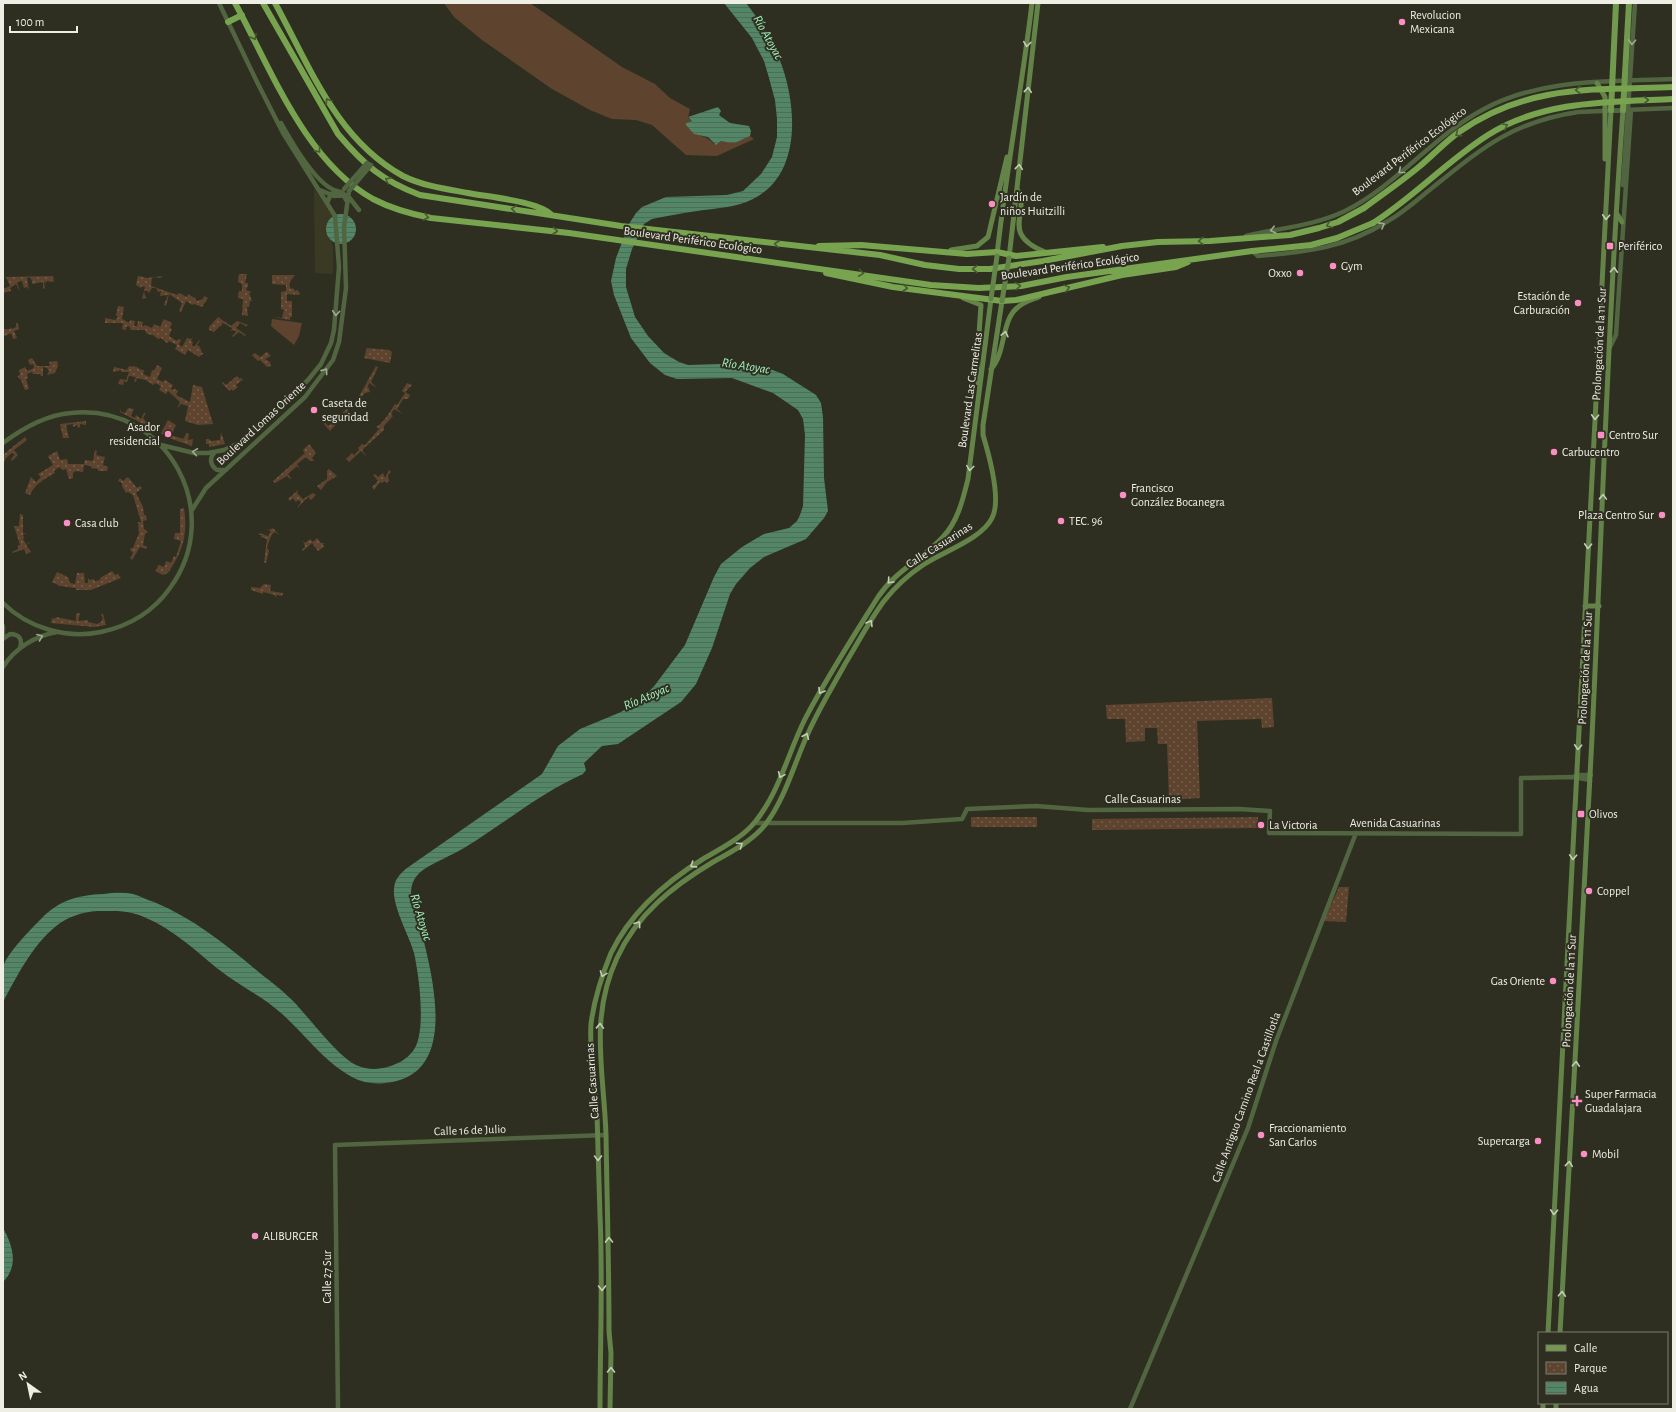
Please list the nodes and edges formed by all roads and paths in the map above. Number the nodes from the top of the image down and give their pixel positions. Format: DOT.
graph roads {
  1 [pos="219,3"];
  2 [pos="235,3"];
  3 [pos="263,3"];
  4 [pos="276,3"];
  5 [pos="1032,3"];
  6 [pos="1038,3"];
  7 [pos="1616,3"];
  8 [pos="1629,3"];
  9 [pos="1635,3"];
  10 [pos="242,15"];
  11 [pos="229,22"];
  12 [pos="290,30"];
  13 [pos="302,70"];
  14 [pos="1673,79"];
  15 [pos="1612,82"];
  16 [pos="1627,82"];
  17 [pos="1597,83"];
  18 [pos="1673,86"];
  19 [pos="1673,99"];
  20 [pos="1673,108"];
  21 [pos="1608,110"];
  22 [pos="1627,110"];
  23 [pos="1010,154"];
  24 [pos="375,157"];
  25 [pos="1017,189"];
  26 [pos="320,190"];
  27 [pos="338,191"];
  28 [pos="347,193"];
  29 [pos="330,195"];
  30 [pos="327,202"];
  31 [pos="360,210"];
  32 [pos="1617,214"];
  33 [pos="552,215"];
  34 [pos="344,219"];
  35 [pos="336,220"];
  36 [pos="1622,222"];
  37 [pos="344,237"];
  38 [pos="337,238"];
  39 [pos="1230,240"];
  40 [pos="1122,246"];
  41 [pos="802,247"];
  42 [pos="920,251"];
  43 [pos="1252,251"];
  44 [pos="1045,252"];
  45 [pos="997,254"];
  46 [pos="1009,256"];
  47 [pos="1195,259"];
  48 [pos="802,266"];
  49 [pos="339,267"];
  50 [pos="346,267"];
  51 [pos="338,288"];
  52 [pos="346,288"];
  53 [pos="946,293"];
  54 [pos="1049,293"];
  55 [pos="992,299"];
  56 [pos="1002,301"];
  57 [pos="1610,347"];
  58 [pos="991,369"];
  59 [pos="979,390"];
  60 [pos="305,397"];
  61 [pos="289,398"];
  62 [pos="4,442"];
  63 [pos="161,445"];
  64 [pos="215,452"];
  65 [pos="228,468"];
  66 [pos="192,510"];
  67 [pos="914,560"];
  68 [pos="916,570"];
  69 [pos="3,603"];
  70 [pos="1585,606"];
  71 [pos="1598,606"];
  72 [pos="3,626"];
  73 [pos="59,632"];
  74 [pos="3,639"];
  75 [pos="20,648"];
  76 [pos="3,667"];
  77 [pos="802,726"];
  78 [pos="1575,777"];
  79 [pos="1591,778"];
  80 [pos="755,822"];
  81 [pos="766,823"];
  82 [pos="1269,833"];
  83 [pos="1356,833"];
  84 [pos="597,1135"];
  85 [pos="606,1135"];
  86 [pos="335,1145"];
  87 [pos="1548,1332"];
  88 [pos="1560,1332"];
  89 [pos="338,1409"];
  90 [pos="600,1409"];
  91 [pos="610,1409"];
  92 [pos="1130,1409"];
  1 -- 11 [label="street"];
  2 -- 10 [label="highway, Boulevard Periférico Ecológico"];
  3 -- 13 [label="highway, Boulevard Periférico Ecológico"];
  4 -- 12 [label="highway"];
  5 -- 23 [label="main road, Boulevard Las Carmelitas, one-way"];
  25 -- 6 [label="main road, one-way"];
  7 -- 15 [label="main road, Prolongación de la 11 Sur"];
  8 -- 16 [label="main road, Prolongación de la 11 Sur"];
  9 -- 16 [label="street, one-way"];
  10 -- 11 [label="highway"];
  10 -- 48 [label="highway, Boulevard Periférico Ecológico, one-way"];
  11 -- 26 [label="street, Boulevard Lomas Oriente"];
  11 -- 27 [label="street"];
  12 -- 13 [label="highway"];
  24 -- 12 [label="highway, one-way"];
  33 -- 13 [label="highway, Boulevard Periférico Ecológico, one-way"];
  14 -- 16 [label="street, Boulevard Periférico Ecológico"];
  15 -- 16 [label="street, Boulevard Periférico Ecológico"];
  15 -- 17 [label="street, Boulevard Periférico Ecológico"];
  15 -- 21 [label="main road, Prolongación de la 11 Sur"];
  16 -- 22 [label="main road, Prolongación de la 11 Sur"];
  17 -- 21 [label="main road"];
  17 -- 39 [label="street, Boulevard Periférico Ecológico, one-way"];
  18 -- 39 [label="highway, Boulevard Periférico Ecológico, one-way, bridge"];
  43 -- 19 [label="highway, Boulevard Periférico Ecológico, one-way, bridge"];
  20 -- 22 [label="street, Boulevard Periférico Ecológico"];
  21 -- 22 [label="street, Boulevard Periférico Ecológico"];
  43 -- 21 [label="street, Boulevard Periférico Ecológico, one-way"];
  21 -- 70 [label="main road, Prolongación de la 11 Sur, one-way"];
  22 -- 32 [label="main road, Prolongación de la 11 Sur"];
  22 -- 36 [label="street"];
  23 -- 42 [label="main road"];
  23 -- 45 [label="main road, Boulevard Las Carmelitas"];
  24 -- 28 [label="street, bridge"];
  24 -- 33 [label="highway"];
  25 -- 44 [label="main road"];
  25 -- 46 [label="main road"];
  26 -- 29 [label="street"];
  26 -- 30 [label="street, Boulevard Lomas Oriente"];
  27 -- 28 [label="street"];
  27 -- 29 [label="street"];
  28 -- 29 [label="street"];
  28 -- 31 [label="street"];
  28 -- 34 [label="street, Boulevard Lomas Oriente"];
  29 -- 30 [label="street"];
  30 -- 35 [label="street, Boulevard Lomas Oriente"];
  32 -- 36 [label="main road"];
  57 -- 32 [label="main road, Prolongación de la 11 Sur, one-way"];
  41 -- 33 [label="highway, Boulevard Periférico Ecológico, one-way"];
  34 -- 35 [label="street"];
  34 -- 37 [label="street, Boulevard Lomas Oriente"];
  35 -- 38 [label="street, Boulevard Lomas Oriente"];
  36 -- 57 [label="street"];
  37 -- 38 [label="street"];
  37 -- 50 [label="street, Boulevard Lomas Oriente"];
  38 -- 49 [label="street, Boulevard Lomas Oriente"];
  39 -- 40 [label="highway, Boulevard Periférico Ecológico, one-way"];
  40 -- 41 [label="highway, Boulevard Periférico Ecológico, one-way"];
  40 -- 44 [label="highway"];
  41 -- 42 [label="highway"];
  42 -- 45 [label="highway"];
  43 -- 47 [label="highway, Boulevard Periférico Ecológico"];
  44 -- 46 [label="highway"];
  45 -- 46 [label="highway"];
  45 -- 55 [label="main road, Boulevard Las Carmelitas, bridge"];
  46 -- 56 [label="main road, bridge"];
  48 -- 47 [label="highway, Boulevard Periférico Ecológico, one-way"];
  54 -- 47 [label="highway, one-way"];
  48 -- 53 [label="highway, one-way"];
  49 -- 50 [label="street"];
  49 -- 51 [label="street, Boulevard Lomas Oriente"];
  50 -- 52 [label="street, Boulevard Lomas Oriente"];
  51 -- 52 [label="street"];
  51 -- 61 [label="street, Boulevard Lomas Oriente, one-way"];
  60 -- 52 [label="street, Boulevard Lomas Oriente, one-way"];
  53 -- 55 [label="highway"];
  53 -- 59 [label="main road"];
  54 -- 56 [label="highway"];
  58 -- 54 [label="main road, one-way"];
  55 -- 56 [label="highway"];
  55 -- 59 [label="main road, Boulevard Las Carmelitas"];
  56 -- 58 [label="main road, Calle Casuarinas"];
  71 -- 57 [label="main road, Prolongación de la 11 Sur, one-way"];
  58 -- 68 [label="main road, Calle Casuarinas"];
  59 -- 67 [label="main road, Boulevard Las Carmelitas, one-way"];
  60 -- 61 [label="street"];
  60 -- 65 [label="street, Boulevard Lomas Oriente"];
  61 -- 64 [label="street, Boulevard Lomas Oriente"];
  62 -- 63 [label="street"];
  64 -- 63 [label="street, Boulevard Lomas Oriente, one-way"];
  63 -- 66 [label="street"];
  64 -- 65 [label="street"];
  65 -- 66 [label="street, Boulevard Lomas Oriente"];
  66 -- 73 [label="street"];
  67 -- 68 [label="main road"];
  67 -- 77 [label="main road, Boulevard Las Carmelitas, one-way"];
  81 -- 68 [label="main road, Calle Casuarinas, one-way"];
  69 -- 73 [label="street"];
  70 -- 71 [label="main road"];
  70 -- 78 [label="main road, Prolongación de la 11 Sur, one-way"];
  71 -- 79 [label="main road, Prolongación de la 11 Sur"];
  72 -- 74 [label="street"];
  75 -- 73 [label="street, one-way"];
  74 -- 75 [label="street"];
  75 -- 76 [label="street"];
  77 -- 80 [label="main road, Calle Casuarinas, one-way"];
  78 -- 79 [label="street"];
  78 -- 83 [label="street, Avenida Casuarinas"];
  78 -- 87 [label="main road, Prolongación de la 11 Sur, one-way"];
  88 -- 79 [label="main road, Prolongación de la 11 Sur, one-way"];
  80 -- 81 [label="street"];
  80 -- 84 [label="main road, Calle Casuarinas, one-way"];
  81 -- 82 [label="street, Calle Casuarinas"];
  85 -- 81 [label="main road, Calle Casuarinas, one-way"];
  82 -- 83 [label="street, Avenida Casuarinas"];
  83 -- 92 [label="street, Calle Antiguo Camino Real a Castillotla"];
  84 -- 85 [label="street, Calle 16 de Julio"];
  84 -- 86 [label="street, Calle 16 de Julio"];
  84 -- 90 [label="main road, Calle Casuarinas, one-way"];
  91 -- 85 [label="main road, Calle Casuarinas, one-way"];
  86 -- 89 [label="street, Calle 27 Sur"];
}
